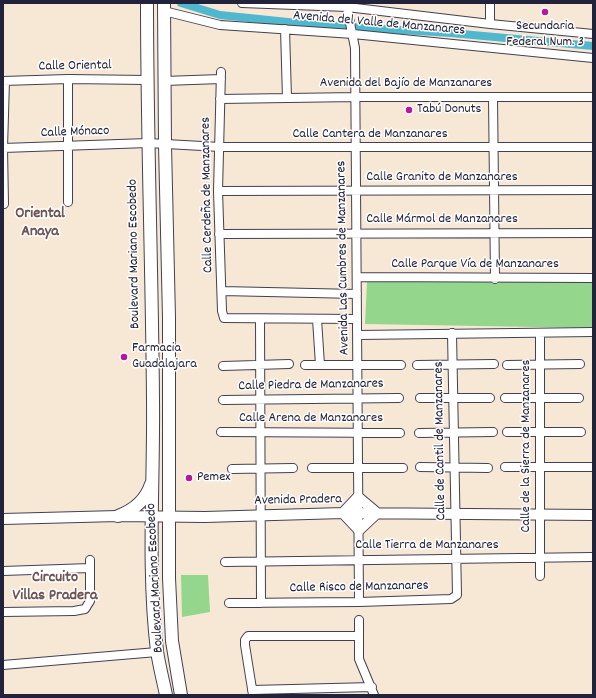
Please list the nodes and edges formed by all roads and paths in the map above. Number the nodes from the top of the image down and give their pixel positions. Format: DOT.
graph roads {
  1 [pos="146,3"];
  2 [pos="242,3"];
  3 [pos="490,3"];
  4 [pos="164,6"];
  5 [pos="347,7"];
  6 [pos="490,24"];
  7 [pos="285,29"];
  8 [pos="353,33"];
  9 [pos="593,34"];
  10 [pos="593,58"];
  11 [pos="68,79"];
  12 [pos="147,80"];
  13 [pos="4,81"];
  14 [pos="164,81"];
  15 [pos="356,97"];
  16 [pos="493,97"];
  17 [pos="593,97"];
  18 [pos="287,98"];
  19 [pos="220,99"];
  20 [pos="148,144"];
  21 [pos="164,145"];
  22 [pos="69,146"];
  23 [pos="220,147"];
  24 [pos="495,147"];
  25 [pos="593,147"];
  26 [pos="3,148"];
  27 [pos="356,148"];
  28 [pos="593,190"];
  29 [pos="218,191"];
  30 [pos="357,191"];
  31 [pos="495,191"];
  32 [pos="68,202"];
  33 [pos="4,204"];
  34 [pos="593,232"];
  35 [pos="357,233"];
  36 [pos="495,233"];
  37 [pos="219,234"];
  38 [pos="357,277"];
  39 [pos="593,278"];
  40 [pos="495,279"];
  41 [pos="222,291"];
  42 [pos="358,294"];
  43 [pos="260,319"];
  44 [pos="317,319"];
  45 [pos="357,319"];
  46 [pos="593,332"];
  47 [pos="540,333"];
  48 [pos="452,334"];
  49 [pos="358,335"];
  50 [pos="289,364"];
  51 [pos="494,364"];
  52 [pos="580,364"];
  53 [pos="260,365"];
  54 [pos="305,365"];
  55 [pos="320,365"];
  56 [pos="358,365"];
  57 [pos="401,365"];
  58 [pos="417,365"];
  59 [pos="453,365"];
  60 [pos="507,365"];
  61 [pos="540,365"];
  62 [pos="223,366"];
  63 [pos="357,398"];
  64 [pos="399,398"];
  65 [pos="420,398"];
  66 [pos="453,398"];
  67 [pos="490,398"];
  68 [pos="505,398"];
  69 [pos="540,398"];
  70 [pos="579,398"];
  71 [pos="222,400"];
  72 [pos="260,400"];
  73 [pos="540,431"];
  74 [pos="221,432"];
  75 [pos="260,432"];
  76 [pos="358,432"];
  77 [pos="400,432"];
  78 [pos="453,432"];
  79 [pos="493,432"];
  80 [pos="506,432"];
  81 [pos="581,432"];
  82 [pos="419,433"];
  83 [pos="541,466"];
  84 [pos="420,467"];
  85 [pos="454,467"];
  86 [pos="505,467"];
  87 [pos="593,467"];
  88 [pos="293,468"];
  89 [pos="312,468"];
  90 [pos="358,468"];
  91 [pos="403,468"];
  92 [pos="488,468"];
  93 [pos="232,469"];
  94 [pos="260,469"];
  95 [pos="153,477"];
  96 [pos="358,497"];
  97 [pos="377,513"];
  98 [pos="343,514"];
  99 [pos="359,514"];
  100 [pos="540,515"];
  101 [pos="593,515"];
  102 [pos="118,516"];
  103 [pos="152,516"];
  104 [pos="167,516"];
  105 [pos="260,516"];
  106 [pos="455,516"];
  107 [pos="3,518"];
  108 [pos="359,530"];
  109 [pos="593,557"];
  110 [pos="541,558"];
  111 [pos="359,559"];
  112 [pos="455,560"];
  113 [pos="261,561"];
  114 [pos="225,562"];
  115 [pos="3,571"];
  116 [pos="540,576"];
  117 [pos="457,595"];
  118 [pos="359,602"];
  119 [pos="229,603"];
  120 [pos="261,603"];
  121 [pos="3,612"];
  122 [pos="359,620"];
  123 [pos="358,636"];
  124 [pos="157,652"];
  125 [pos="3,665"];
  126 [pos="373,691"];
  127 [pos="252,692"];
  128 [pos="319,692"];
  129 [pos="166,695"];
  130 [pos="181,695"];
  1 -- 12 [label="main road, Boulevard Mariano Escobedo"];
  2 -- 5 [label="street"];
  3 -- 6 [label="street"];
  4 -- 7 [label="street, Avenida del Valle de Manzanares"];
  4 -- 14 [label="main road, Boulevard Mariano Escobedo"];
  5 -- 6 [label="street"];
  5 -- 8 [label="street, Avenida Las Cumbres de Manzanares"];
  6 -- 9 [label="street"];
  7 -- 8 [label="street, Avenida del Valle de Manzanares"];
  7 -- 18 [label="street"];
  8 -- 10 [label="street, Avenida del Valle de Manzanares"];
  8 -- 15 [label="street, Avenida Las Cumbres de Manzanares"];
  11 -- 12 [label="street, Calle Oriental"];
  11 -- 13 [label="street, Calle Oriental"];
  11 -- 22 [label="street"];
  12 -- 20 [label="main road, Boulevard Mariano Escobedo"];
  13 -- 26 [label="street"];
  14 -- 19 [label="street, Calle Cerdeña de Manzanares"];
  14 -- 21 [label="main road, Boulevard Mariano Escobedo"];
  15 -- 16 [label="street, Avenida del Bajío de Manzanares"];
  15 -- 18 [label="street, Avenida del Bajío de Manzanares"];
  15 -- 27 [label="street, Avenida Las Cumbres de Manzanares"];
  16 -- 17 [label="street, Avenida del Bajío de Manzanares"];
  16 -- 24 [label="street"];
  18 -- 19 [label="street, Avenida del Bajío de Manzanares"];
  19 -- 23 [label="street, Calle Cerdeña de Manzanares"];
  20 -- 21 [label="street, Calle Cantera de Manzanares"];
  20 -- 22 [label="street, Calle Mónaco"];
  20 -- 95 [label="main road, Boulevard Mariano Escobedo"];
  21 -- 23 [label="street, Calle Cantera de Manzanares"];
  21 -- 104 [label="main road, Boulevard Mariano Escobedo"];
  22 -- 26 [label="street, Calle Mónaco"];
  22 -- 32 [label="street"];
  23 -- 27 [label="street, Calle Cantera de Manzanares"];
  23 -- 29 [label="street, Calle Cerdeña de Manzanares"];
  24 -- 25 [label="street, Calle Cantera de Manzanares"];
  24 -- 27 [label="street, Calle Cantera de Manzanares"];
  24 -- 31 [label="street"];
  26 -- 33 [label="street"];
  27 -- 30 [label="street, Avenida Las Cumbres de Manzanares"];
  28 -- 31 [label="street, Calle Granito de Manzanares"];
  29 -- 30 [label="street, Calle Granito de Manzanares"];
  29 -- 37 [label="street, Calle Cerdeña de Manzanares"];
  30 -- 31 [label="street, Calle Granito de Manzanares"];
  30 -- 35 [label="street, Avenida Las Cumbres de Manzanares"];
  31 -- 36 [label="street"];
  34 -- 36 [label="street, Calle Mármol de Manzanares"];
  35 -- 36 [label="street, Calle Mármol de Manzanares"];
  35 -- 37 [label="street, Calle Mármol de Manzanares"];
  35 -- 38 [label="street, Avenida Las Cumbres de Manzanares"];
  36 -- 40 [label="street"];
  37 -- 41 [label="street, Calle Cerdeña de Manzanares"];
  38 -- 40 [label="street, Calle Parque Vía de Manzanares"];
  38 -- 42 [label="street, Avenida Las Cumbres de Manzanares"];
  39 -- 40 [label="street, Calle Parque Vía de Manzanares"];
  41 -- 42 [label="street"];
  41 -- 43 [label="street, Calle Cerdeña de Manzanares"];
  42 -- 45 [label="street, Avenida Las Cumbres de Manzanares"];
  43 -- 44 [label="street"];
  43 -- 53 [label="street"];
  44 -- 45 [label="street"];
  44 -- 55 [label="street"];
  45 -- 49 [label="street, Avenida Las Cumbres de Manzanares"];
  46 -- 47 [label="street"];
  47 -- 48 [label="street"];
  47 -- 61 [label="street, Calle de la Sierra de Manzanares"];
  48 -- 49 [label="street"];
  48 -- 59 [label="street, Calle de Cantil de Manzanares"];
  49 -- 56 [label="street, Avenida Las Cumbres de Manzanares"];
  50 -- 53 [label="street"];
  51 -- 59 [label="street"];
  52 -- 61 [label="street"];
  53 -- 62 [label="street"];
  53 -- 72 [label="street"];
  54 -- 55 [label="street"];
  55 -- 56 [label="street"];
  56 -- 57 [label="street"];
  56 -- 63 [label="street, Avenida Las Cumbres de Manzanares"];
  58 -- 59 [label="street"];
  59 -- 66 [label="street, Calle de Cantil de Manzanares"];
  60 -- 61 [label="street"];
  61 -- 69 [label="street, Calle de la Sierra de Manzanares"];
  63 -- 64 [label="street, Calle Piedra de Manzanares"];
  63 -- 72 [label="street, Calle Piedra de Manzanares"];
  63 -- 76 [label="street, Avenida Las Cumbres de Manzanares"];
  65 -- 66 [label="street"];
  66 -- 67 [label="street"];
  66 -- 78 [label="street, Calle de Cantil de Manzanares"];
  68 -- 69 [label="street"];
  69 -- 70 [label="street"];
  69 -- 73 [label="street, Calle de la Sierra de Manzanares"];
  71 -- 72 [label="street, Calle Piedra de Manzanares"];
  72 -- 75 [label="street"];
  73 -- 80 [label="street"];
  73 -- 81 [label="street"];
  73 -- 83 [label="street, Calle de la Sierra de Manzanares"];
  74 -- 75 [label="street, Calle Arena de Manzanares"];
  75 -- 76 [label="street, Calle Arena de Manzanares"];
  75 -- 94 [label="street"];
  76 -- 77 [label="street, Calle Arena de Manzanares"];
  76 -- 90 [label="street, Avenida Las Cumbres de Manzanares"];
  78 -- 79 [label="street"];
  78 -- 82 [label="street"];
  78 -- 85 [label="street, Calle de Cantil de Manzanares"];
  83 -- 86 [label="street"];
  83 -- 87 [label="street"];
  83 -- 100 [label="street, Calle de la Sierra de Manzanares"];
  84 -- 85 [label="street"];
  85 -- 92 [label="street"];
  85 -- 106 [label="street, Calle de Cantil de Manzanares"];
  88 -- 94 [label="street"];
  89 -- 90 [label="street"];
  90 -- 91 [label="street"];
  90 -- 96 [label="street, Avenida Las Cumbres de Manzanares"];
  93 -- 94 [label="street"];
  94 -- 105 [label="street"];
  95 -- 102 [label="main road"];
  95 -- 103 [label="main road, Boulevard Mariano Escobedo"];
  96 -- 97 [label="street"];
  96 -- 98 [label="street"];
  96 -- 99 [label="street, Avenida Las Cumbres de Manzanares"];
  97 -- 99 [label="street, Avenida Pradera"];
  97 -- 106 [label="street, Avenida Pradera"];
  97 -- 108 [label="street"];
  98 -- 99 [label="street, Avenida Pradera"];
  98 -- 105 [label="street, Avenida Pradera"];
  98 -- 108 [label="street"];
  99 -- 108 [label="street, Avenida Las Cumbres de Manzanares"];
  100 -- 101 [label="street, Avenida Pradera"];
  100 -- 106 [label="street, Avenida Pradera"];
  100 -- 110 [label="street, Calle de la Sierra de Manzanares"];
  102 -- 103 [label="street, Avenida Pradera"];
  102 -- 107 [label="street, Avenida Pradera"];
  103 -- 104 [label="street, Avenida Pradera"];
  103 -- 124 [label="main road, Boulevard Mariano Escobedo"];
  104 -- 105 [label="street, Avenida Pradera"];
  104 -- 130 [label="main road, Boulevard Mariano Escobedo"];
  105 -- 113 [label="street"];
  106 -- 112 [label="street, Calle de Cantil de Manzanares"];
  108 -- 111 [label="street, Avenida Las Cumbres de Manzanares"];
  109 -- 110 [label="street, Calle Tierra de Manzanares"];
  110 -- 112 [label="street, Calle Tierra de Manzanares"];
  110 -- 116 [label="street, Calle de la Sierra de Manzanares"];
  111 -- 112 [label="street, Calle Tierra de Manzanares"];
  111 -- 113 [label="street, Calle Tierra de Manzanares"];
  111 -- 118 [label="street, Avenida Las Cumbres de Manzanares"];
  112 -- 117 [label="street, Calle de Cantil de Manzanares"];
  113 -- 114 [label="street, Calle Tierra de Manzanares"];
  113 -- 120 [label="street"];
  115 -- 121 [label="street"];
  117 -- 118 [label="street, Calle Risco de Manzanares"];
  118 -- 120 [label="street, Calle Risco de Manzanares"];
  119 -- 120 [label="street, Calle Risco de Manzanares"];
  122 -- 123 [label="street"];
  123 -- 126 [label="street"];
  123 -- 127 [label="street"];
  124 -- 125 [label="street"];
  124 -- 129 [label="main road, Boulevard Mariano Escobedo"];
  126 -- 128 [label="street"];
  127 -- 128 [label="street"];
}
